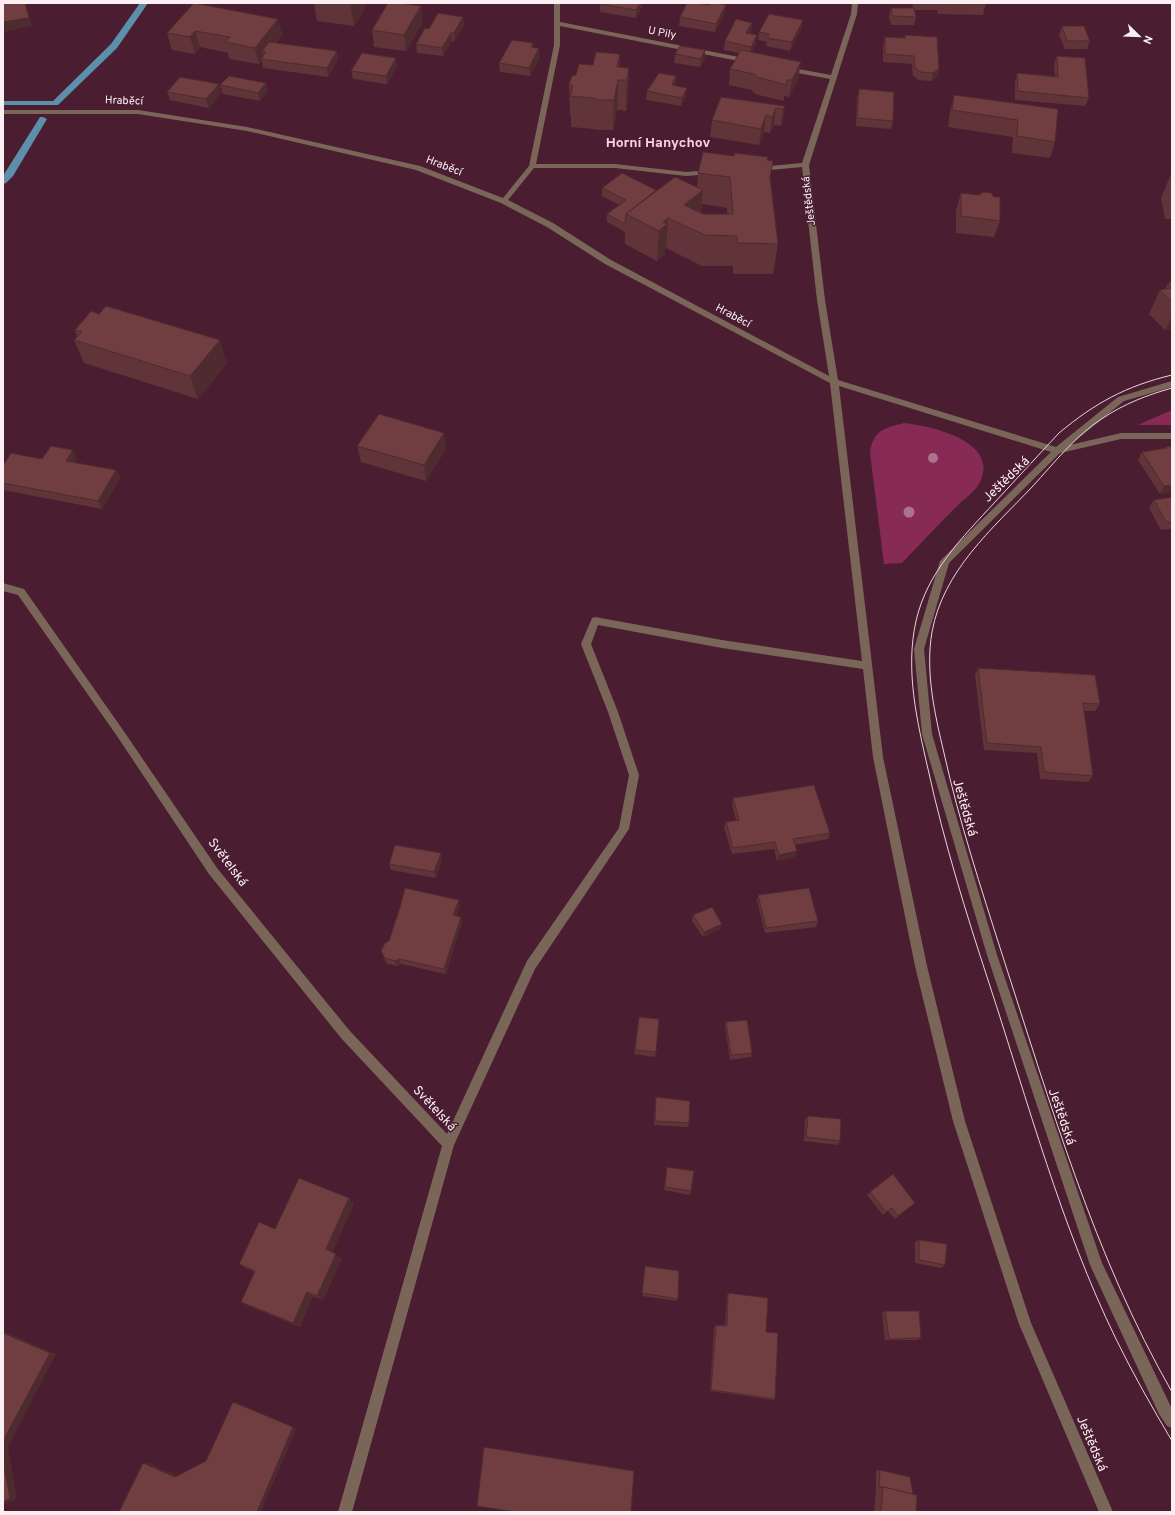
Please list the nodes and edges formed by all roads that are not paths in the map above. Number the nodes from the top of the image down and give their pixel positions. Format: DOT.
graph roads {
  1 [pos="556,3"];
  2 [pos="855,3"];
  3 [pos="557,24"];
  4 [pos="752,62"];
  5 [pos="784,68"];
  6 [pos="834,78"];
  7 [pos="3,112"];
  8 [pos="532,166"];
  9 [pos="805,166"];
  10 [pos="754,169"];
  11 [pos="716,172"];
  12 [pos="504,201"];
  13 [pos="834,382"];
  14 [pos="1172,384"];
  15 [pos="1172,436"];
  16 [pos="1057,451"];
  17 [pos="3,587"];
  18 [pos="866,666"];
  19 [pos="448,1144"];
  20 [pos="1172,1421"];
  21 [pos="345,1512"];
  22 [pos="1106,1512"];
  1 -- 3 [label="street"];
  2 -- 6 [label="street, Ještědská"];
  3 -- 4 [label="street, U Pily"];
  3 -- 8 [label="street"];
  5 -- 6 [label="street"];
  6 -- 9 [label="street, Ještědská"];
  7 -- 12 [label="street, Hraběcí"];
  8 -- 11 [label="street"];
  8 -- 12 [label="street"];
  9 -- 10 [label="street"];
  9 -- 13 [label="street, Ještědská"];
  12 -- 13 [label="street, Hraběcí"];
  13 -- 16 [label="street, Ještědská"];
  13 -- 18 [label="street, Ještědská"];
  14 -- 16 [label="street"];
  15 -- 16 [label="street"];
  16 -- 20 [label="street, Ještědská"];
  17 -- 19 [label="street, Světelská"];
  18 -- 19 [label="street"];
  18 -- 22 [label="street, Ještědská"];
  19 -- 21 [label="street"];
}
